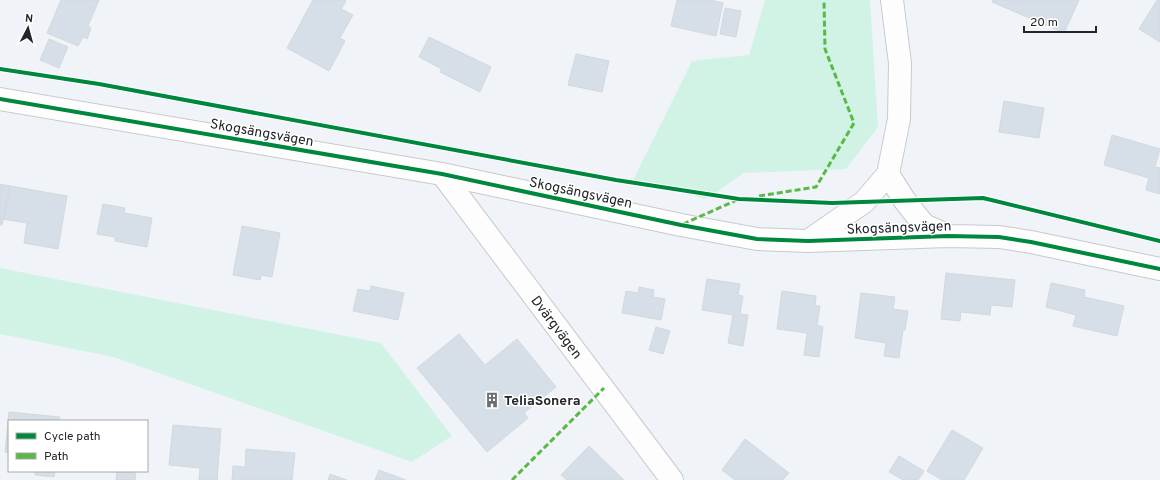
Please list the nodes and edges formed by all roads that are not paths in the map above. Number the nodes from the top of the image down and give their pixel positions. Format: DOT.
graph roads {
  1 [pos="892,0"];
  2 [pos="0,99"];
  3 [pos="442,174"];
  4 [pos="888,174"];
  5 [pos="948,236"];
  6 [pos="808,241"];
  7 [pos="1160,269"];
  8 [pos="672,480"];
  1 -- 4 [label="street"];
  2 -- 3 [label="street, Skogsängsvägen"];
  3 -- 6 [label="street, Skogsängsvägen"];
  3 -- 8 [label="street, Dvärgvägen"];
  4 -- 5 [label="street"];
  4 -- 6 [label="street"];
  5 -- 6 [label="street, Skogsängsvägen"];
  5 -- 7 [label="street, Skogsängsvägen"];
}
